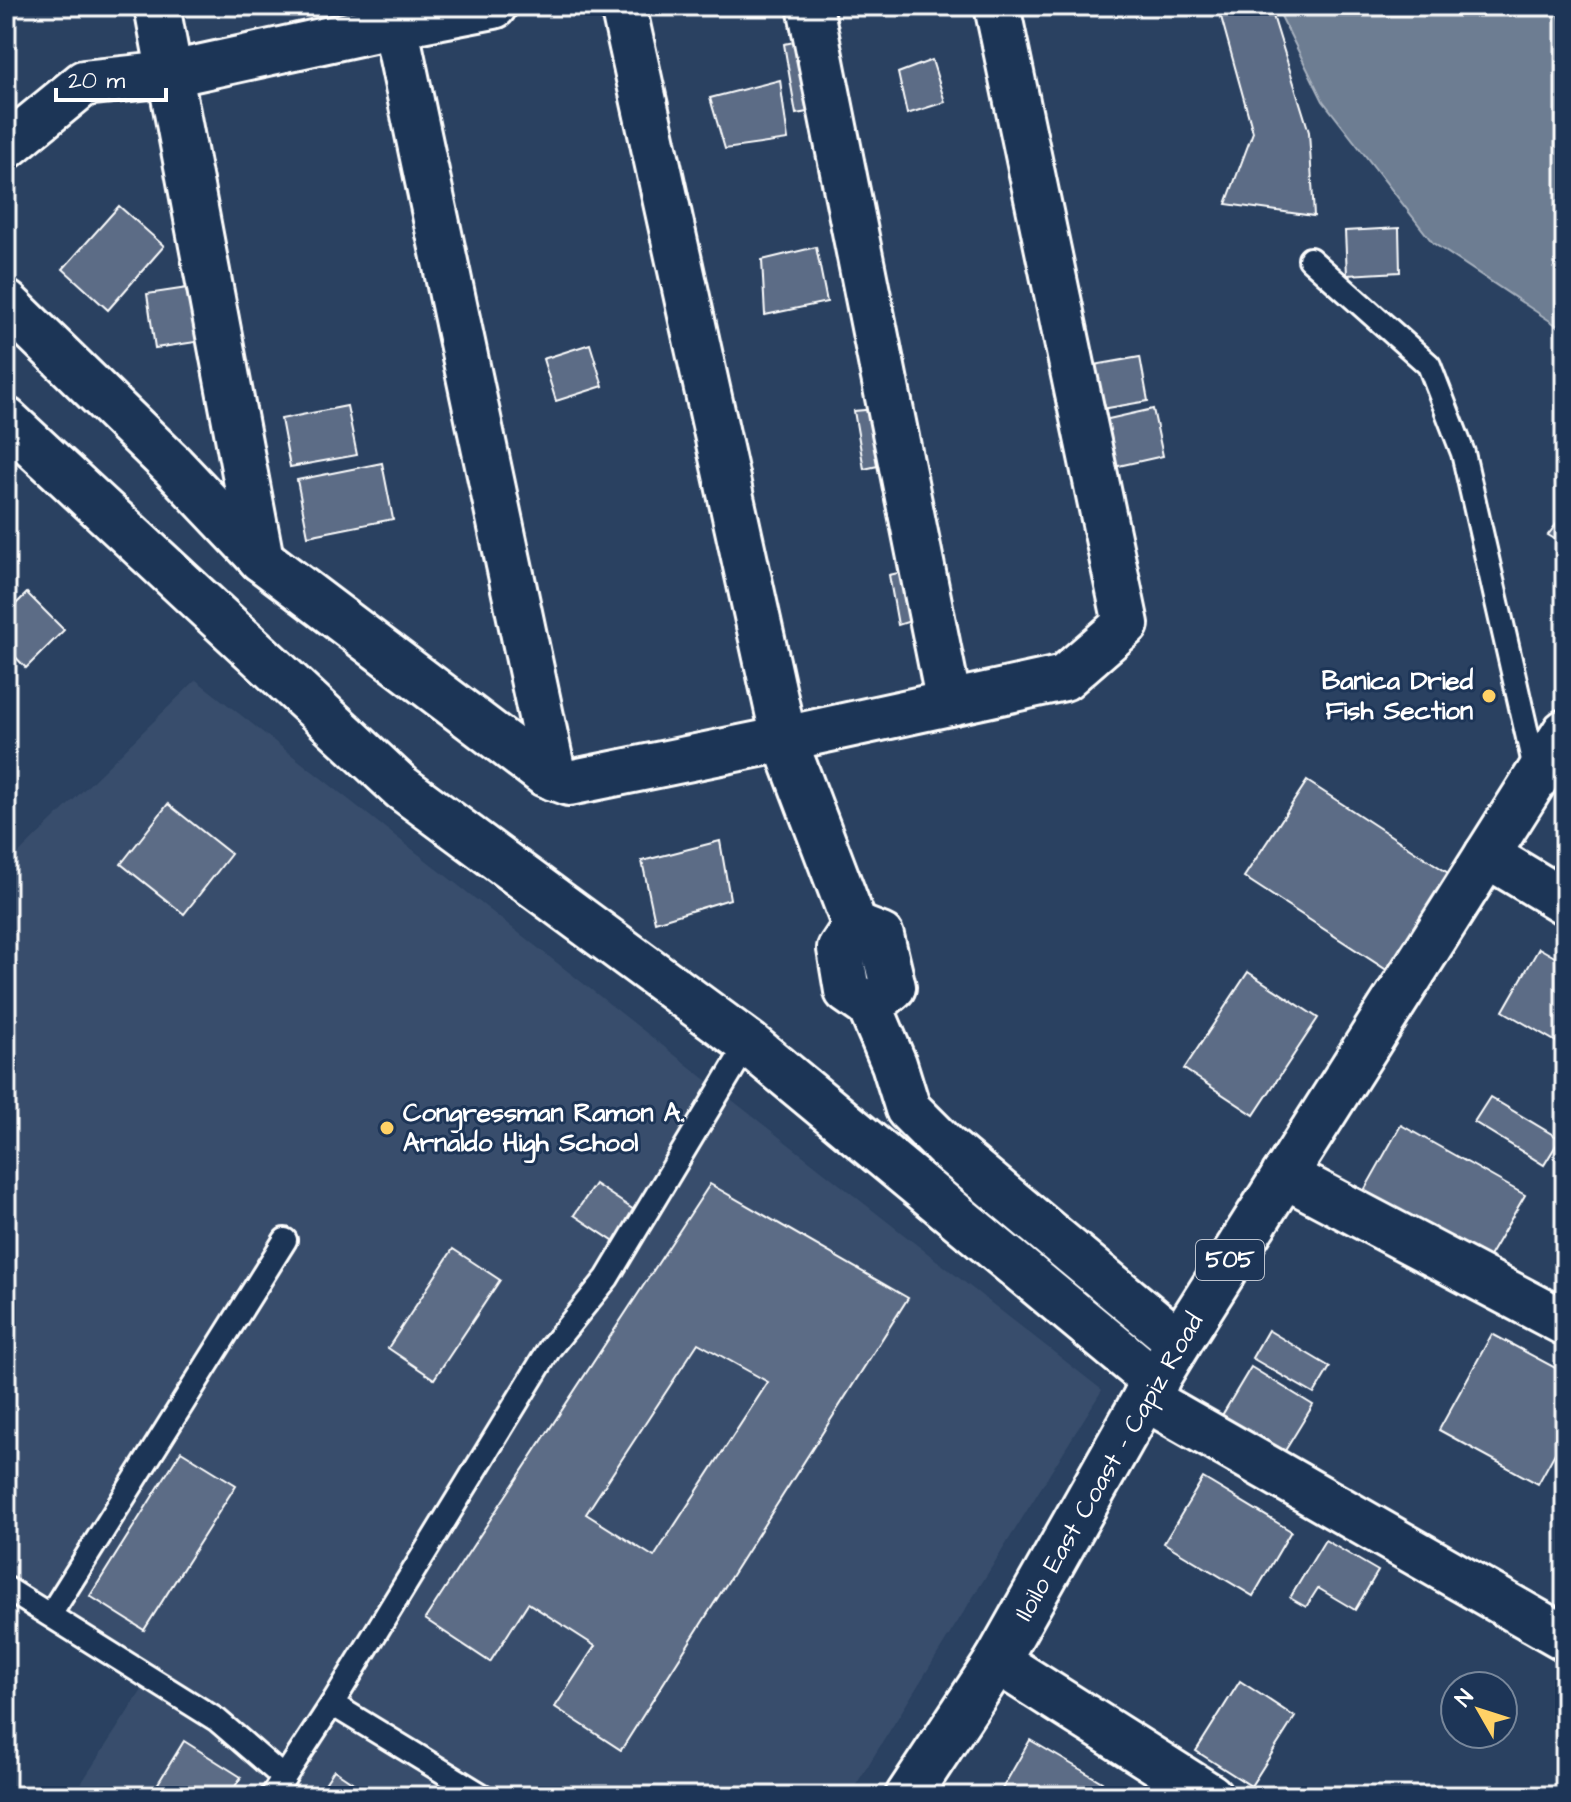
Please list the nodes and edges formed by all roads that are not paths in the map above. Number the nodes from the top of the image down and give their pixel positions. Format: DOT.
graph roads {
  1 [pos="157,6"];
  2 [pos="494,6"];
  3 [pos="623,6"];
  4 [pos="810,6"];
  5 [pos="997,6"];
  6 [pos="393,15"];
  7 [pos="171,74"];
  8 [pos="6,147"];
  9 [pos="1310,259"];
  10 [pos="6,303"];
  11 [pos="6,420"];
  12 [pos="261,559"];
  13 [pos="949,703"];
  14 [pos="1565,732"];
  15 [pos="784,739"];
  16 [pos="1537,774"];
  17 [pos="554,778"];
  18 [pos="1487,855"];
  19 [pos="1565,902"];
  20 [pos="748,1043"];
  21 [pos="1284,1175"];
  22 [pos="285,1240"];
  23 [pos="1565,1323"];
  24 [pos="1179,1342"];
  25 [pos="1150,1390"];
  26 [pos="6,1588"];
  27 [pos="50,1615"];
  28 [pos="1565,1638"];
  29 [pos="997,1661"];
  30 [pos="332,1704"];
  31 [pos="278,1787"];
  32 [pos="483,1796"];
  33 [pos="908,1796"];
  34 [pos="1210,1796"];
  1 -- 7 [label="street"];
  2 -- 6 [label="street"];
  3 -- 15 [label="street"];
  4 -- 13 [label="street"];
  5 -- 13 [label="street"];
  6 -- 7 [label="street"];
  6 -- 17 [label="street"];
  7 -- 8 [label="street"];
  7 -- 12 [label="street"];
  9 -- 16 [label="lane"];
  10 -- 12 [label="street"];
  11 -- 20 [label="street"];
  12 -- 17 [label="street"];
  13 -- 15 [label="street"];
  14 -- 16 [label="street, Iloilo East Coast - Capiz Road / 505"];
  15 -- 17 [label="street"];
  15 -- 24 [label="street"];
  16 -- 18 [label="street, Iloilo East Coast - Capiz Road / 505"];
  18 -- 19 [label="street"];
  18 -- 21 [label="street, Iloilo East Coast - Capiz Road / 505"];
  20 -- 25 [label="street"];
  20 -- 30 [label="lane"];
  21 -- 23 [label="street"];
  21 -- 24 [label="street, Iloilo East Coast - Capiz Road / 505"];
  22 -- 27 [label="lane"];
  24 -- 25 [label="street, Iloilo East Coast - Capiz Road / 505"];
  25 -- 28 [label="street"];
  25 -- 29 [label="street, Iloilo East Coast - Capiz Road / 505"];
  26 -- 27 [label="lane"];
  27 -- 31 [label="lane"];
  29 -- 33 [label="street, Iloilo East Coast - Capiz Road / 505"];
  29 -- 34 [label="street"];
  30 -- 31 [label="lane"];
  30 -- 32 [label="lane"];
}
